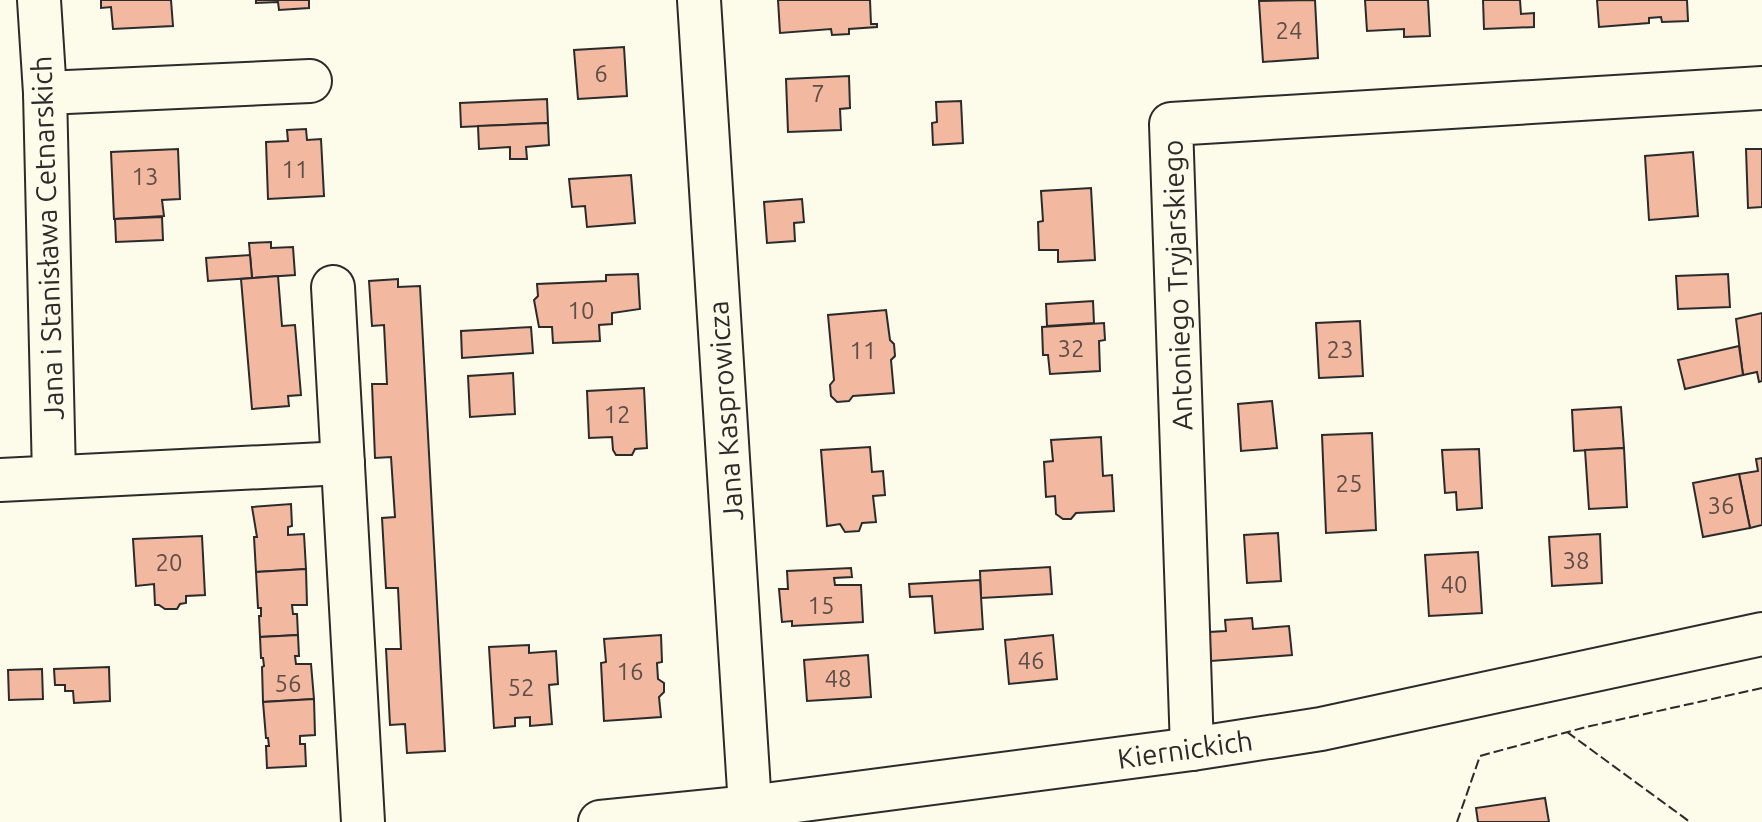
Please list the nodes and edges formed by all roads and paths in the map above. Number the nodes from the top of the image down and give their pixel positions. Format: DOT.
graph roads {
  1 [pos="39,0"];
  2 [pos="699,0"];
  3 [pos="310,81"];
  4 [pos="1762,88"];
  5 [pos="45,93"];
  6 [pos="333,287"];
  7 [pos="343,463"];
  8 [pos="54,476"];
  9 [pos="0,480"];
  10 [pos="1762,634"];
  11 [pos="1192,749"];
  12 [pos="751,814"];
  13 [pos="363,822"];
  14 [pos="600,822"];
  1 -- 5 [label="street, Jana i Stanisława Cetnarskich"];
  2 -- 12 [label="street, Jana Kasprowicza"];
  3 -- 5 [label="street"];
  4 -- 11 [label="street, Antoniego Tryjarskiego"];
  5 -- 8 [label="street, Jana i Stanisława Cetnarskich"];
  6 -- 7 [label="street"];
  7 -- 8 [label="street"];
  7 -- 13 [label="street"];
  8 -- 9 [label="street"];
  10 -- 11 [label="street, Kiernickich"];
  11 -- 12 [label="street, Kiernickich"];
  12 -- 14 [label="street, Kiernickich"];
}
